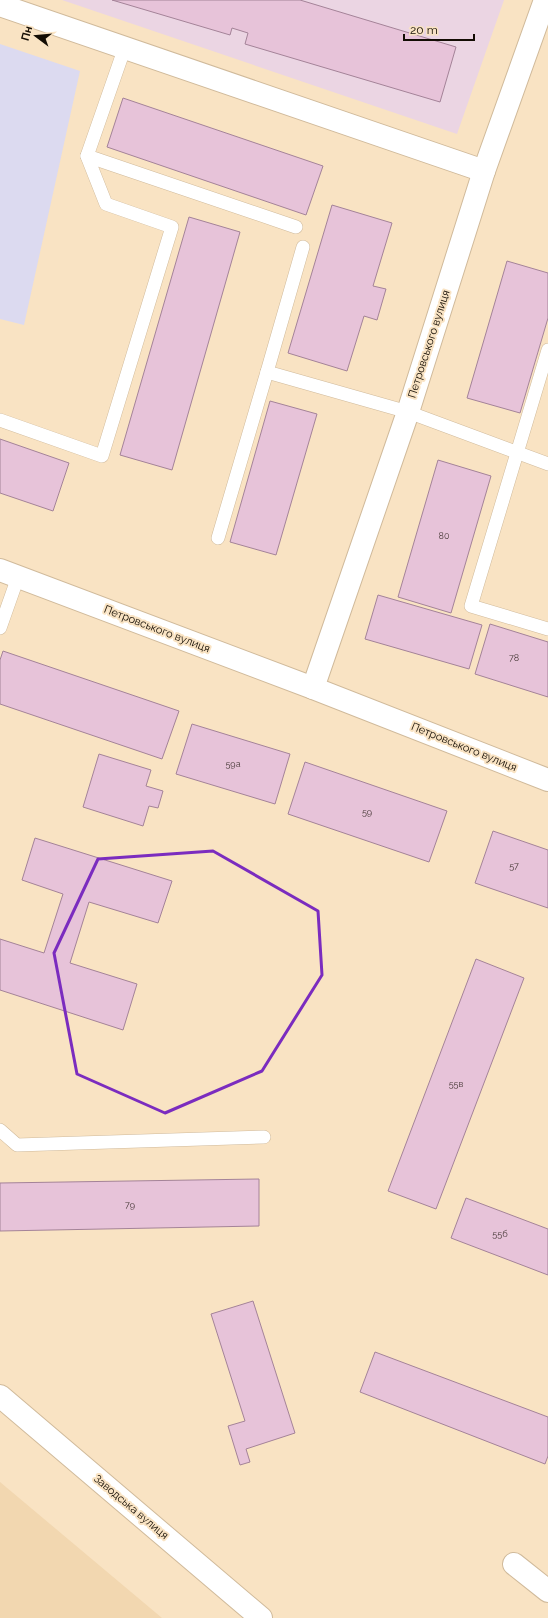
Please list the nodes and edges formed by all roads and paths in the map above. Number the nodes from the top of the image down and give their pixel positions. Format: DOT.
graph roads {
  1 [pos="545,0"];
  2 [pos="0,5"];
  3 [pos="125,47"];
  4 [pos="88,156"];
  5 [pos="484,171"];
  6 [pos="296,227"];
  7 [pos="303,247"];
  8 [pos="548,350"];
  9 [pos="266,372"];
  10 [pos="408,412"];
  11 [pos="0,420"];
  12 [pos="516,452"];
  13 [pos="548,464"];
  14 [pos="218,538"];
  15 [pos="9,574"];
  16 [pos="0,628"];
  17 [pos="548,629"];
  18 [pos="313,688"];
  19 [pos="548,780"];
  20 [pos="0,1130"];
  21 [pos="264,1137"];
  22 [pos="0,1396"];
  23 [pos="514,1564"];
  24 [pos="548,1592"];
  25 [pos="261,1618"];
  1 -- 5 [label="street, Петровського вулиця"];
  2 -- 3 [label="street"];
  3 -- 4 [label="lane"];
  3 -- 5 [label="street"];
  4 -- 6 [label="lane"];
  4 -- 11 [label="lane"];
  5 -- 10 [label="street, Петровського вулиця"];
  7 -- 9 [label="lane"];
  8 -- 12 [label="lane"];
  9 -- 10 [label="lane"];
  9 -- 14 [label="lane"];
  10 -- 12 [label="lane"];
  10 -- 18 [label="street, Петровського вулиця"];
  12 -- 13 [label="lane"];
  12 -- 17 [label="lane"];
  15 -- 16 [label="lane"];
  15 -- 18 [label="street, Петровського вулиця"];
  18 -- 19 [label="street, Петровського вулиця"];
  20 -- 21 [label="lane"];
  22 -- 25 [label="street, Заводська вулиця"];
  23 -- 24 [label="street"];
}
